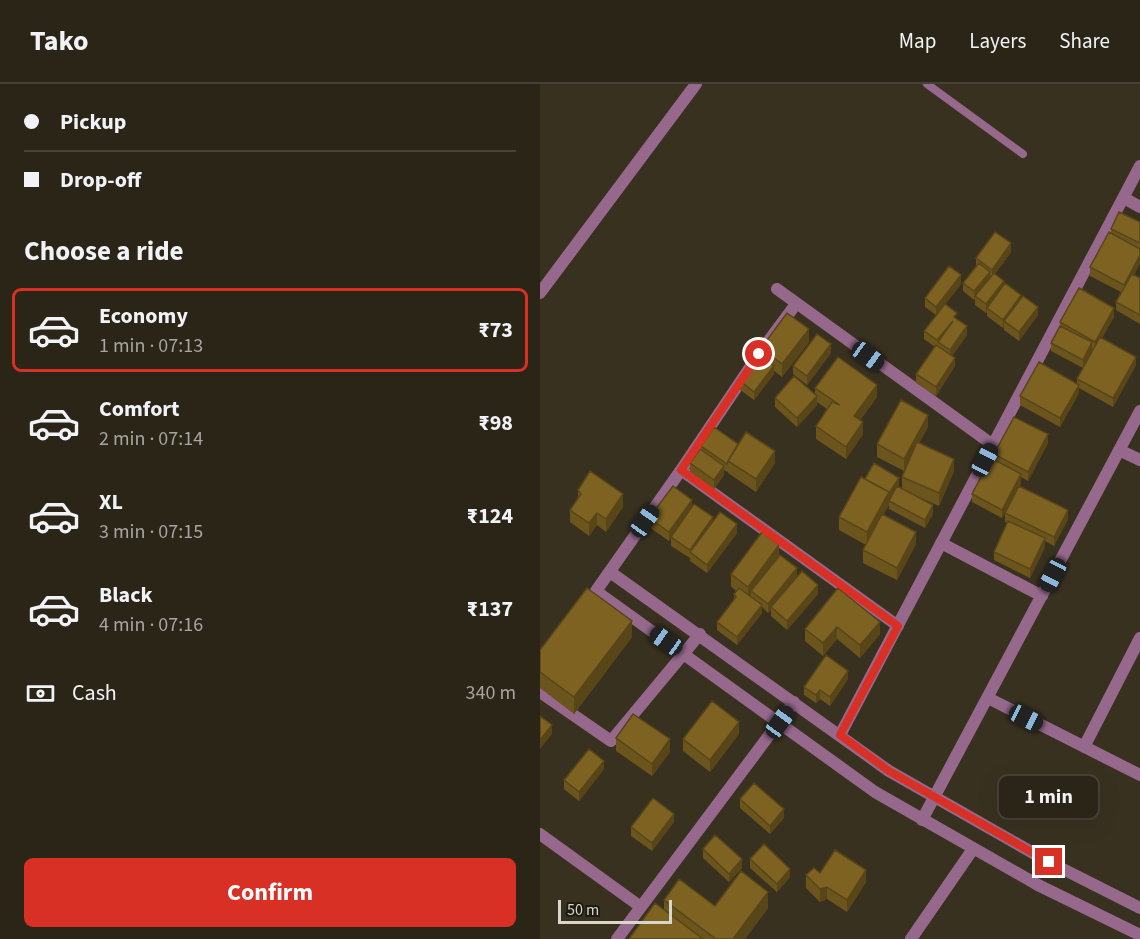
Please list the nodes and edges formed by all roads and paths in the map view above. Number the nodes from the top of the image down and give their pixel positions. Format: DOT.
graph roads {
  1 [pos="696,84"];
  2 [pos="927,84"];
  3 [pos="1023,154"];
  4 [pos="1140,166"];
  5 [pos="1124,198"];
  6 [pos="1140,207"];
  7 [pos="777,289"];
  8 [pos="540,293"];
  9 [pos="796,304"];
  10 [pos="1140,411"];
  11 [pos="993,445"];
  12 [pos="1119,450"];
  13 [pos="1140,460"];
  14 [pos="681,470"];
  15 [pos="941,543"];
  16 [pos="610,572"];
  17 [pos="1042,596"];
  18 [pos="898,626"];
  19 [pos="700,634"];
  20 [pos="1140,638"];
  21 [pos="684,653"];
  22 [pos="1136,655"];
  23 [pos="540,692"];
  24 [pos="988,698"];
  25 [pos="794,702"];
  26 [pos="780,722"];
  27 [pos="840,735"];
  28 [pos="1084,747"];
  29 [pos="1140,775"];
  30 [pos="934,799"];
  31 [pos="922,820"];
  32 [pos="541,837"];
  33 [pos="973,849"];
  34 [pos="641,907"];
  35 [pos="1140,908"];
  36 [pos="1140,935"];
  37 [pos="617,939"];
  38 [pos="911,939"];
  1 -- 8 [label="street"];
  2 -- 3 [label="lane"];
  4 -- 5 [label="street"];
  5 -- 6 [label="street"];
  5 -- 11 [label="street"];
  7 -- 9 [label="street"];
  9 -- 11 [label="street"];
  9 -- 14 [label="street"];
  10 -- 12 [label="street"];
  11 -- 15 [label="street"];
  12 -- 13 [label="street"];
  12 -- 17 [label="street"];
  14 -- 16 [label="street"];
  14 -- 18 [label="street"];
  15 -- 17 [label="street"];
  15 -- 18 [label="street"];
  16 -- 19 [label="street"];
  16 -- 21 [label="street"];
  17 -- 24 [label="street"];
  18 -- 27 [label="street"];
  19 -- 21 [label="street"];
  19 -- 25 [label="street"];
  20 -- 22 [label="street"];
  21 -- 23 [label="street"];
  21 -- 26 [label="street"];
  22 -- 28 [label="street"];
  24 -- 28 [label="street"];
  24 -- 30 [label="street"];
  25 -- 26 [label="street"];
  25 -- 27 [label="street"];
  26 -- 31 [label="street"];
  26 -- 34 [label="street"];
  27 -- 30 [label="street"];
  28 -- 29 [label="street"];
  30 -- 31 [label="street"];
  30 -- 35 [label="street"];
  31 -- 33 [label="street"];
  32 -- 34 [label="street"];
  33 -- 36 [label="street"];
  33 -- 38 [label="street"];
  34 -- 37 [label="street"];
}
